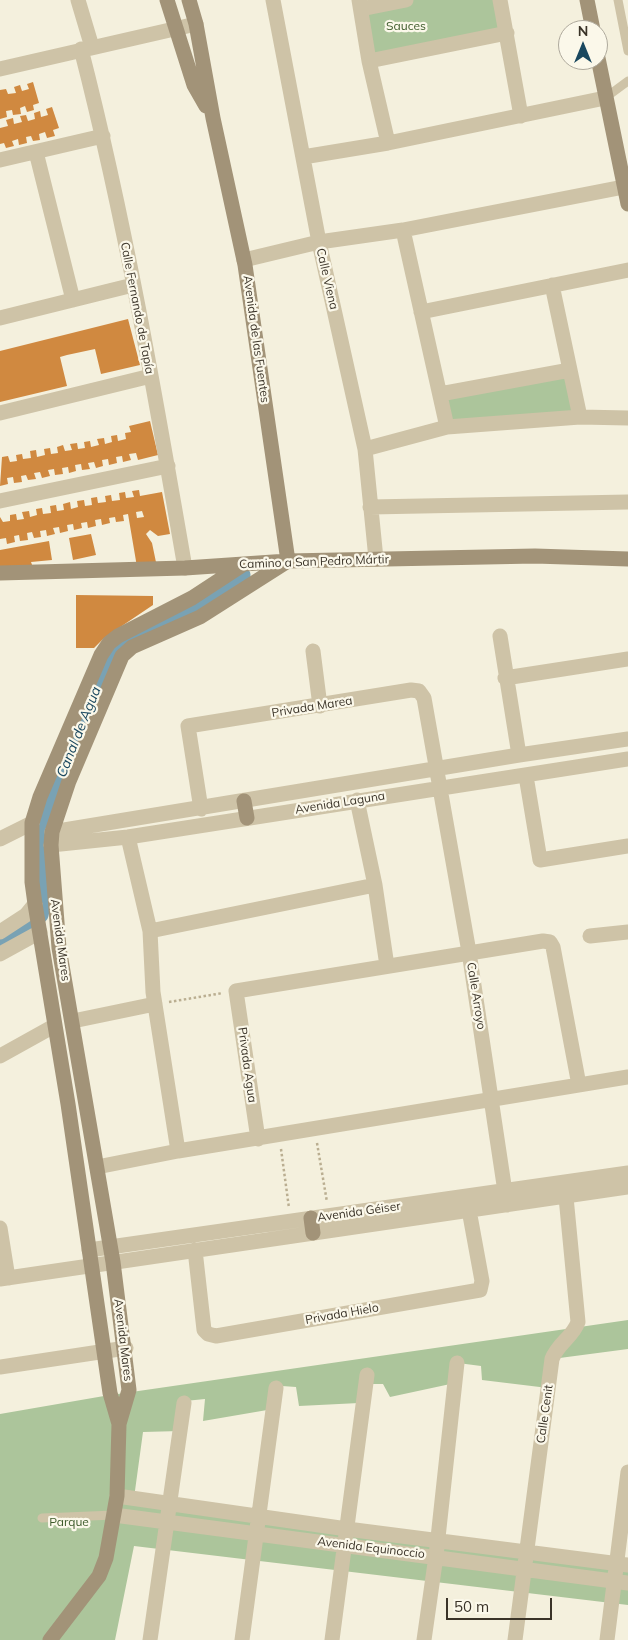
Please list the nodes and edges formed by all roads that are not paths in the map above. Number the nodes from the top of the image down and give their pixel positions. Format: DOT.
graph roads {
  1 [pos="78,0"];
  2 [pos="167,0"];
  3 [pos="189,0"];
  4 [pos="273,0"];
  5 [pos="406,0"];
  6 [pos="500,0"];
  7 [pos="588,0"];
  8 [pos="618,0"];
  9 [pos="360,5"];
  10 [pos="591,20"];
  11 [pos="196,24"];
  12 [pos="176,29"];
  13 [pos="507,33"];
  14 [pos="86,48"];
  15 [pos="628,51"];
  16 [pos="369,61"];
  17 [pos="0,69"];
  18 [pos="600,70"];
  19 [pos="628,81"];
  20 [pos="605,98"];
  21 [pos="521,116"];
  22 [pos="213,118"];
  23 [pos="103,136"];
  24 [pos="388,143"];
  25 [pos="36,152"];
  26 [pos="623,153"];
  27 [pos="303,157"];
  28 [pos="0,160"];
  29 [pos="626,186"];
  30 [pos="628,204"];
  31 [pos="403,230"];
  32 [pos="319,242"];
  33 [pos="244,260"];
  34 [pos="628,270"];
  35 [pos="133,285"];
  36 [pos="552,286"];
  37 [pos="73,300"];
  38 [pos="422,312"];
  39 [pos="0,318"];
  40 [pos="570,370"];
  41 [pos="151,376"];
  42 [pos="440,394"];
  43 [pos="0,413"];
  44 [pos="580,418"];
  45 [pos="628,418"];
  46 [pos="447,427"];
  47 [pos="365,449"];
  48 [pos="168,466"];
  49 [pos="0,501"];
  50 [pos="628,502"];
  51 [pos="370,507"];
  52 [pos="376,559"];
  53 [pos="628,559"];
  54 [pos="288,561"];
  55 [pos="244,564"];
  56 [pos="185,568"];
  57 [pos="0,573"];
  58 [pos="500,636"];
  59 [pos="312,651"];
  60 [pos="628,659"];
  61 [pos="505,678"];
  62 [pos="320,706"];
  63 [pos="628,739"];
  64 [pos="519,755"];
  65 [pos="628,759"];
  66 [pos="435,769"];
  67 [pos="526,776"];
  68 [pos="439,789"];
  69 [pos="358,800"];
  70 [pos="244,801"];
  71 [pos="200,809"];
  72 [pos="247,818"];
  73 [pos="32,823"];
  74 [pos="128,837"];
  75 [pos="0,839"];
  76 [pos="52,839"];
  77 [pos="628,846"];
  78 [pos="375,884"];
  79 [pos="35,904"];
  80 [pos="150,931"];
  81 [pos="0,932"];
  82 [pos="40,932"];
  83 [pos="628,932"];
  84 [pos="590,936"];
  85 [pos="470,952"];
  86 [pos="0,954"];
  87 [pos="387,966"];
  88 [pos="155,1004"];
  89 [pos="73,1021"];
  90 [pos="54,1026"];
  91 [pos="0,1056"];
  92 [pos="628,1077"];
  93 [pos="579,1085"];
  94 [pos="86,1099"];
  95 [pos="492,1100"];
  96 [pos="68,1104"];
  97 [pos="258,1139"];
  98 [pos="178,1151"];
  99 [pos="97,1167"];
  100 [pos="628,1173"];
  101 [pos="628,1187"];
  102 [pos="566,1197"];
  103 [pos="505,1198"];
  104 [pos="469,1210"];
  105 [pos="312,1226"];
  106 [pos="0,1228"];
  107 [pos="89,1250"];
  108 [pos="195,1250"];
  109 [pos="112,1255"];
  110 [pos="92,1266"];
  111 [pos="4,1279"];
  112 [pos="126,1348"];
  113 [pos="104,1350"];
  114 [pos="458,1363"];
  115 [pos="0,1367"];
  116 [pos="368,1374"];
  117 [pos="276,1388"];
  118 [pos="184,1403"];
  119 [pos="119,1424"];
  120 [pos="628,1472"];
  121 [pos="117,1496"];
  122 [pos="170,1504"];
  123 [pos="114,1515"];
  124 [pos="259,1517"];
  125 [pos="42,1518"];
  126 [pos="168,1521"];
  127 [pos="347,1529"];
  128 [pos="256,1534"];
  129 [pos="438,1540"];
  130 [pos="344,1545"];
  131 [pos="526,1552"];
  132 [pos="436,1556"];
  133 [pos="622,1564"];
  134 [pos="524,1569"];
  135 [pos="621,1582"];
  136 [pos="50,1640"];
  137 [pos="150,1640"];
  138 [pos="242,1640"];
  139 [pos="332,1640"];
  140 [pos="424,1640"];
  141 [pos="515,1640"];
  142 [pos="607,1640"];
  1 -- 14 [label="street, Calle Fernando de Tapía"];
  2 -- 12 [label="main road, Avenida de las Fuentes"];
  3 -- 11 [label="main road, Avenida de las Fuentes"];
  4 -- 27 [label="street, Calle Viena"];
  5 -- 9 [label="street"];
  6 -- 13 [label="street"];
  7 -- 10 [label="main road"];
  8 -- 15 [label="lane"];
  9 -- 16 [label="street"];
  11 -- 12 [label="street"];
  11 -- 22 [label="main road, Avenida de las Fuentes"];
  12 -- 14 [label="street"];
  12 -- 22 [label="main road, Avenida de las Fuentes"];
  13 -- 16 [label="street"];
  13 -- 21 [label="street"];
  14 -- 17 [label="street"];
  14 -- 23 [label="street, Calle Fernando de Tapía"];
  16 -- 24 [label="street"];
  18 -- 20 [label="main road"];
  19 -- 20 [label="lane"];
  20 -- 21 [label="street"];
  20 -- 26 [label="main road"];
  21 -- 24 [label="street"];
  22 -- 33 [label="main road, Avenida de las Fuentes"];
  23 -- 25 [label="street"];
  23 -- 35 [label="street, Calle Fernando de Tapía"];
  24 -- 27 [label="street"];
  25 -- 28 [label="street"];
  25 -- 37 [label="street"];
  26 -- 29 [label="main road"];
  27 -- 32 [label="street, Calle Viena"];
  29 -- 30 [label="main road"];
  29 -- 31 [label="street"];
  31 -- 32 [label="street"];
  31 -- 38 [label="street"];
  32 -- 33 [label="street"];
  32 -- 47 [label="street, Calle Viena"];
  33 -- 54 [label="main road, Avenida de las Fuentes"];
  34 -- 36 [label="street"];
  35 -- 37 [label="street"];
  35 -- 41 [label="street, Calle Fernando de Tapía"];
  36 -- 38 [label="street"];
  36 -- 40 [label="street"];
  37 -- 39 [label="street"];
  38 -- 42 [label="street"];
  40 -- 42 [label="street"];
  40 -- 44 [label="street"];
  41 -- 43 [label="street"];
  41 -- 48 [label="street, Calle Fernando de Tapía"];
  42 -- 46 [label="street"];
  44 -- 45 [label="street"];
  44 -- 46 [label="street"];
  46 -- 47 [label="street"];
  47 -- 51 [label="street, Calle Viena"];
  48 -- 49 [label="street"];
  48 -- 56 [label="street, Calle Fernando de Tapía"];
  50 -- 51 [label="street"];
  51 -- 52 [label="street, Calle Viena"];
  52 -- 53 [label="main road, Camino a San Pedro Mártir"];
  52 -- 54 [label="main road, Camino a San Pedro Mártir"];
  54 -- 55 [label="main road, Camino a San Pedro Mártir"];
  54 -- 76 [label="main road, Avenida Mares"];
  55 -- 56 [label="main road, Camino a San Pedro Mártir"];
  55 -- 73 [label="main road, Avenida Mares"];
  56 -- 57 [label="main road, Camino a San Pedro Mártir"];
  58 -- 61 [label="street"];
  59 -- 62 [label="street"];
  60 -- 61 [label="street"];
  61 -- 64 [label="street"];
  62 -- 66 [label="street, Privada Marea"];
  62 -- 71 [label="street, Privada Marea"];
  63 -- 64 [label="street, Avenida Laguna"];
  64 -- 66 [label="street, Avenida Laguna"];
  65 -- 67 [label="street, Avenida Laguna"];
  66 -- 68 [label="street, Privada Marea"];
  66 -- 70 [label="street, Avenida Laguna"];
  67 -- 68 [label="street, Avenida Laguna"];
  67 -- 77 [label="street"];
  68 -- 69 [label="street, Avenida Laguna"];
  68 -- 85 [label="street, Calle Arroyo"];
  69 -- 72 [label="street, Avenida Laguna"];
  69 -- 78 [label="street"];
  70 -- 71 [label="street, Avenida Laguna"];
  70 -- 72 [label="main road"];
  71 -- 76 [label="street, Avenida Laguna"];
  72 -- 74 [label="street, Avenida Laguna"];
  73 -- 75 [label="street"];
  73 -- 79 [label="main road, Avenida Mares"];
  74 -- 76 [label="street, Avenida Laguna"];
  74 -- 80 [label="street"];
  76 -- 89 [label="main road, Avenida Mares"];
  78 -- 80 [label="street"];
  78 -- 87 [label="street"];
  79 -- 81 [label="street"];
  79 -- 82 [label="main road, Avenida Mares"];
  80 -- 88 [label="street"];
  82 -- 86 [label="street"];
  82 -- 90 [label="main road, Avenida Mares"];
  83 -- 84 [label="street"];
  85 -- 87 [label="street"];
  85 -- 93 [label="street"];
  85 -- 95 [label="street, Calle Arroyo"];
  87 -- 97 [label="street, Privada Agua"];
  88 -- 89 [label="street"];
  88 -- 98 [label="street"];
  89 -- 94 [label="main road, Avenida Mares"];
  90 -- 91 [label="street"];
  90 -- 96 [label="main road, Avenida Mares"];
  92 -- 93 [label="street"];
  93 -- 95 [label="street"];
  94 -- 96 [label="main road"];
  94 -- 99 [label="main road, Avenida Mares"];
  95 -- 97 [label="street"];
  95 -- 103 [label="street, Calle Arroyo"];
  96 -- 107 [label="main road, Avenida Mares"];
  97 -- 98 [label="street"];
  98 -- 99 [label="street"];
  99 -- 109 [label="main road, Avenida Mares"];
  100 -- 103 [label="street, Avenida Géiser"];
  101 -- 102 [label="street, Avenida Géiser"];
  102 -- 103 [label="street, Avenida Géiser"];
  102 -- 131 [label="street, Calle Cenit"];
  103 -- 104 [label="street, Avenida Géiser"];
  103 -- 105 [label="street, Avenida Géiser"];
  104 -- 105 [label="street, Avenida Géiser"];
  104 -- 108 [label="street, Privada Hielo"];
  105 -- 108 [label="street, Avenida Géiser"];
  105 -- 109 [label="street, Avenida Géiser"];
  106 -- 111 [label="street"];
  107 -- 109 [label="street, Avenida Géiser"];
  107 -- 110 [label="main road, Avenida Mares"];
  108 -- 109 [label="street, Avenida Géiser"];
  109 -- 110 [label="street, Avenida Géiser"];
  109 -- 112 [label="main road, Avenida Mares"];
  110 -- 111 [label="street, Avenida Géiser"];
  110 -- 113 [label="main road, Avenida Mares"];
  112 -- 113 [label="street"];
  112 -- 119 [label="main road, Avenida Mares"];
  113 -- 115 [label="street"];
  113 -- 119 [label="main road, Avenida Mares"];
  114 -- 129 [label="street"];
  116 -- 127 [label="street"];
  117 -- 124 [label="street"];
  118 -- 122 [label="street"];
  119 -- 121 [label="main road, Avenida Mares"];
  120 -- 133 [label="street"];
  121 -- 122 [label="street, Avenida Equinoccio"];
  121 -- 123 [label="main road, Avenida Mares"];
  122 -- 124 [label="street, Avenida Equinoccio"];
  122 -- 126 [label="street"];
  123 -- 125 [label="lane"];
  123 -- 126 [label="street, Avenida Equinoccio"];
  123 -- 136 [label="main road, Avenida Mares"];
  124 -- 127 [label="street, Avenida Equinoccio"];
  124 -- 128 [label="street"];
  126 -- 128 [label="street, Avenida Equinoccio"];
  126 -- 137 [label="street"];
  127 -- 129 [label="street, Avenida Equinoccio"];
  127 -- 130 [label="street"];
  128 -- 130 [label="street, Avenida Equinoccio"];
  128 -- 138 [label="street"];
  129 -- 131 [label="street, Avenida Equinoccio"];
  129 -- 132 [label="street"];
  130 -- 132 [label="street, Avenida Equinoccio"];
  130 -- 139 [label="street"];
  131 -- 133 [label="street, Avenida Equinoccio"];
  131 -- 134 [label="street, Calle Cenit"];
  132 -- 134 [label="street, Avenida Equinoccio"];
  132 -- 140 [label="street"];
  133 -- 135 [label="street"];
  134 -- 135 [label="street, Avenida Equinoccio"];
  134 -- 141 [label="street, Calle Cenit"];
  135 -- 142 [label="street"];
}
